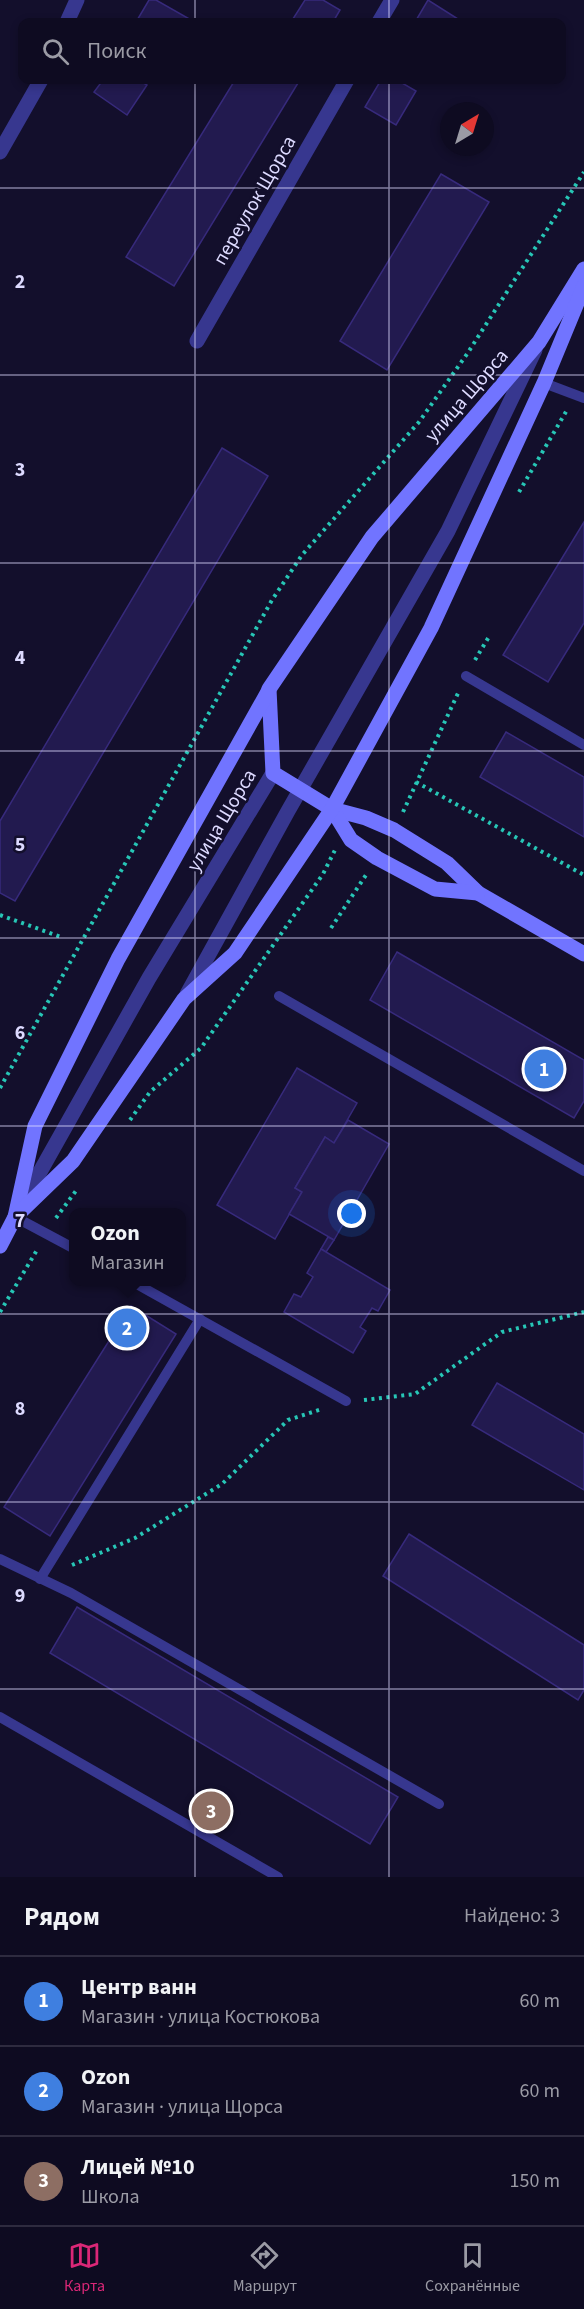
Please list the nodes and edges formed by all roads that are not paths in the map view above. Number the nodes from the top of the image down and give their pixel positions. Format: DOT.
graph roads {
  1 [pos="77,0"];
  2 [pos="392,0"];
  3 [pos="69,18"];
  4 [pos="381,18"];
  5 [pos="39,84"];
  6 [pos="345,84"];
  7 [pos="0,152"];
  8 [pos="584,269"];
  9 [pos="584,286"];
  10 [pos="197,341"];
  11 [pos="539,342"];
  12 [pos="544,383"];
  13 [pos="584,398"];
  14 [pos="466,676"];
  15 [pos="269,688"];
  16 [pos="584,746"];
  17 [pos="273,773"];
  18 [pos="300,790"];
  19 [pos="332,809"];
  20 [pos="478,893"];
  21 [pos="584,954"];
  22 [pos="279,996"];
  23 [pos="184,999"];
  24 [pos="584,1171"];
  25 [pos="15,1217"];
  26 [pos="0,1246"];
  27 [pos="69,1246"];
  28 [pos="143,1286"];
  29 [pos="200,1319"];
  30 [pos="346,1401"];
  31 [pos="0,1559"];
  32 [pos="40,1579"];
  33 [pos="0,1717"];
  34 [pos="439,1804"];
  35 [pos="278,1877"];
  1 -- 3 [label="street"];
  2 -- 4 [label="street"];
  5 -- 7 [label="street"];
  6 -- 10 [label="street, переулок Щорса"];
  8 -- 11 [label="main road, улица Щорса"];
  9 -- 12 [label="main road"];
  11 -- 15 [label="main road, улица Щорса"];
  11 -- 18 [label="street, улица Щорса"];
  12 -- 13 [label="lane"];
  12 -- 19 [label="main road"];
  14 -- 16 [label="lane"];
  15 -- 17 [label="main road, улица Щорса"];
  15 -- 25 [label="main road"];
  17 -- 18 [label="main road"];
  17 -- 25 [label="street, улица Щорса"];
  18 -- 19 [label="main road"];
  18 -- 23 [label="street, улица Щорса"];
  19 -- 20 [label="main road"];
  19 -- 20 [label="main road"];
  19 -- 23 [label="main road"];
  20 -- 21 [label="main road"];
  22 -- 24 [label="lane"];
  23 -- 25 [label="main road, улица Щорса"];
  25 -- 26 [label="main road, улица Щорса"];
  25 -- 27 [label="lane"];
  28 -- 29 [label="lane"];
  29 -- 30 [label="lane"];
  29 -- 32 [label="lane"];
  31 -- 32 [label="lane"];
  32 -- 34 [label="lane"];
  33 -- 35 [label="lane"];
}
